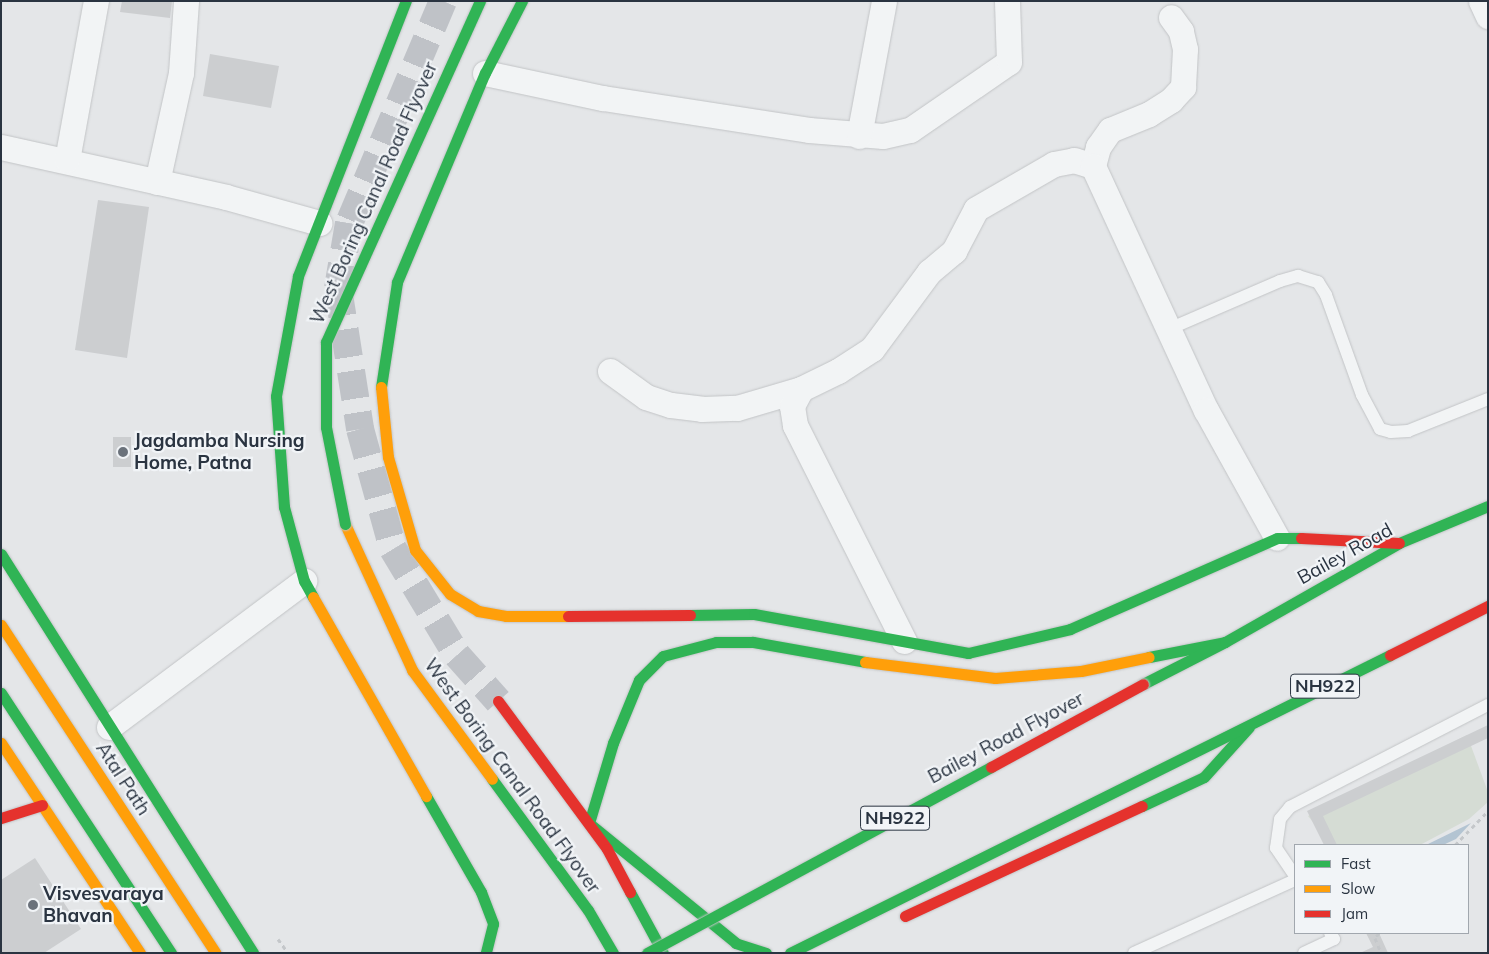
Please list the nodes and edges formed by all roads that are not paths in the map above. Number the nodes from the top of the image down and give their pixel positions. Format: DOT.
graph roads {
  1 [pos="96,1"];
  2 [pos="186,1"];
  3 [pos="480,1"];
  4 [pos="522,1"];
  5 [pos="884,1"];
  6 [pos="1007,1"];
  7 [pos="1481,1"];
  8 [pos="403,2"];
  9 [pos="1488,16"];
  10 [pos="1171,17"];
  11 [pos="485,72"];
  12 [pos="860,136"];
  13 [pos="1,147"];
  14 [pos="67,160"];
  15 [pos="1093,166"];
  16 [pos="157,182"];
  17 [pos="319,223"];
  18 [pos="1168,329"];
  19 [pos="610,372"];
  20 [pos="801,389"];
  21 [pos="1488,399"];
  22 [pos="1488,506"];
  23 [pos="1277,538"];
  24 [pos="1399,542"];
  25 [pos="1,554"];
  26 [pos="304,581"];
  27 [pos="1488,606"];
  28 [pos="1,625"];
  29 [pos="904,641"];
  30 [pos="1225,642"];
  31 [pos="1,693"];
  32 [pos="498,701"];
  33 [pos="1488,705"];
  34 [pos="1255,720"];
  35 [pos="109,727"];
  36 [pos="1,743"];
  37 [pos="42,805"];
  38 [pos="1,818"];
  39 [pos="589,823"];
  40 [pos="1294,875"];
  41 [pos="1294,880"];
  42 [pos="893,921"];
  43 [pos="1331,934"];
  44 [pos="140,953"];
  45 [pos="171,953"];
  46 [pos="216,953"];
  47 [pos="253,953"];
  48 [pos="486,953"];
  49 [pos="614,953"];
  50 [pos="647,953"];
  51 [pos="663,953"];
  52 [pos="766,953"];
  53 [pos="790,953"];
  54 [pos="1134,953"];
  55 [pos="1304,953"];
  1 -- 14 [label="street"];
  2 -- 16 [label="street"];
  3 -- 49 [label="main road, West Boring Canal Road Flyover, bridge"];
  4 -- 11 [label="main road"];
  5 -- 12 [label="street"];
  6 -- 12 [label="street"];
  7 -- 9 [label="street"];
  8 -- 17 [label="main road"];
  10 -- 15 [label="street"];
  11 -- 12 [label="street"];
  11 -- 29 [label="main road"];
  13 -- 14 [label="street"];
  14 -- 16 [label="street"];
  15 -- 18 [label="street"];
  15 -- 20 [label="street"];
  16 -- 17 [label="street"];
  17 -- 26 [label="main road"];
  18 -- 21 [label="lane"];
  18 -- 23 [label="street"];
  19 -- 20 [label="street"];
  20 -- 29 [label="street"];
  22 -- 24 [label="main road, Bailey Road / NH922"];
  23 -- 24 [label="main road"];
  23 -- 29 [label="main road"];
  24 -- 30 [label="main road, Bailey Road / NH922"];
  25 -- 35 [label="main road"];
  26 -- 35 [label="street"];
  26 -- 48 [label="main road"];
  27 -- 34 [label="main road, NH922"];
  28 -- 46 [label="main road, Atal Path"];
  30 -- 39 [label="main road"];
  30 -- 50 [label="main road, Bailey Road Flyover / NH922, bridge"];
  31 -- 45 [label="main road"];
  32 -- 39 [label="main road"];
  33 -- 40 [label="lane"];
  34 -- 42 [label="main road"];
  34 -- 53 [label="main road, NH922"];
  35 -- 47 [label="main road"];
  36 -- 37 [label="main road"];
  37 -- 38 [label="main road"];
  37 -- 44 [label="main road"];
  39 -- 51 [label="main road"];
  39 -- 52 [label="main road"];
  41 -- 54 [label="lane"];
  43 -- 55 [label="lane"];
}
